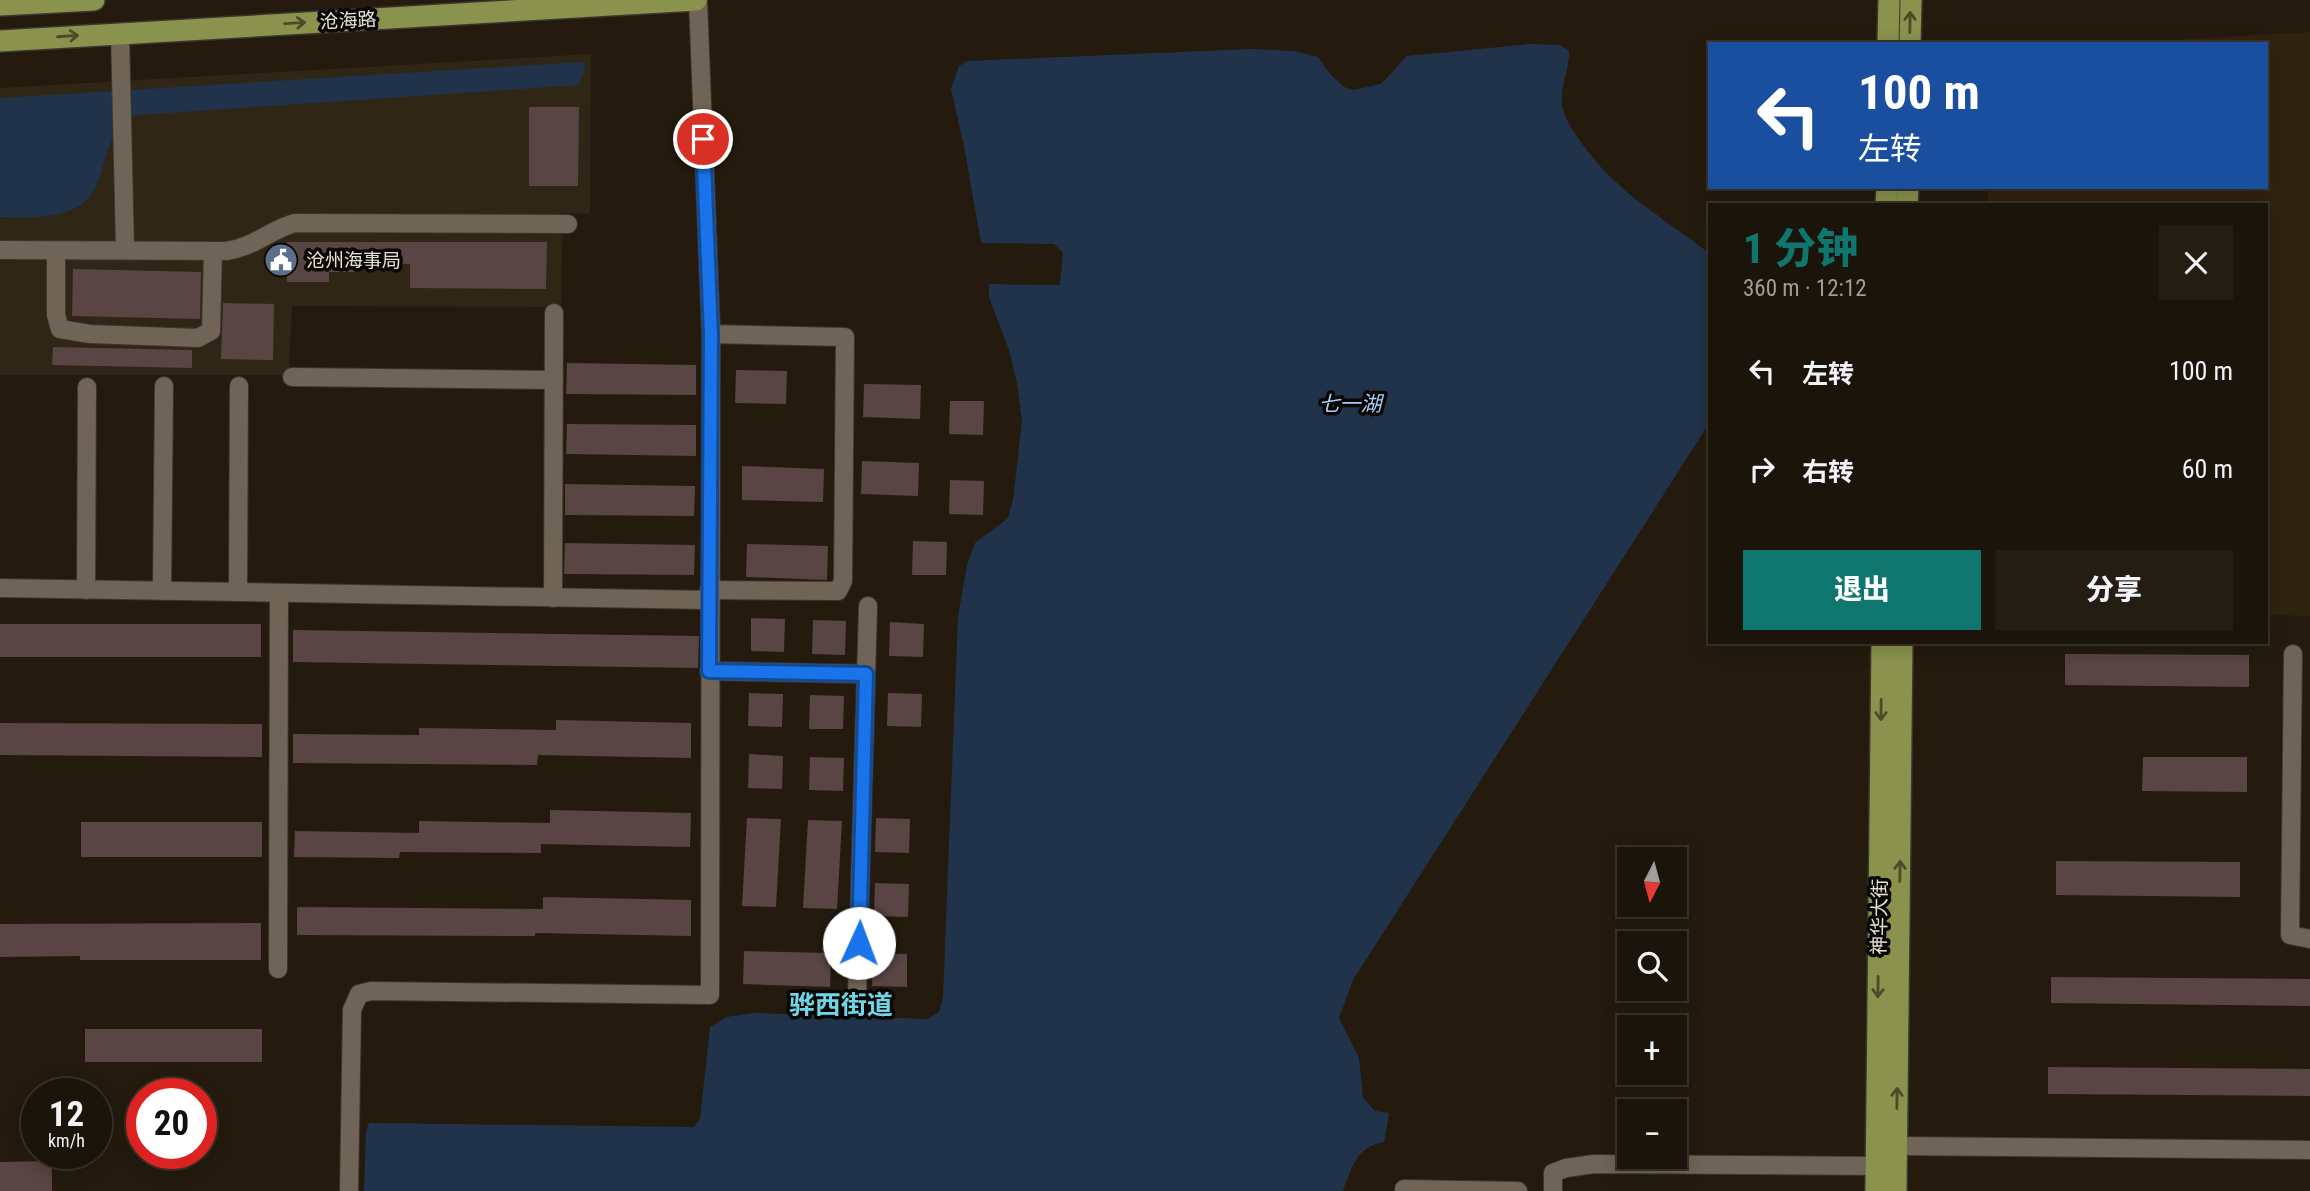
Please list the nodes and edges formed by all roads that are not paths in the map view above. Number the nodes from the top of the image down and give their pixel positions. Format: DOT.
graph roads {
  1 [pos="94,0"];
  2 [pos="697,0"];
  3 [pos="1889,0"];
  4 [pos="1911,0"];
  5 [pos="0,5"];
  6 [pos="120,33"];
  7 [pos="0,41"];
  8 [pos="1888,42"];
  9 [pos="1910,42"];
  10 [pos="568,224"];
  11 [pos="125,248"];
  12 [pos="0,250"];
  13 [pos="56,251"];
  14 [pos="213,251"];
  15 [pos="554,313"];
  16 [pos="711,334"];
  17 [pos="292,377"];
  18 [pos="554,380"];
  19 [pos="164,386"];
  20 [pos="239,386"];
  21 [pos="87,387"];
  22 [pos="0,588"];
  23 [pos="86,590"];
  24 [pos="162,591"];
  25 [pos="238,592"];
  26 [pos="279,593"];
  27 [pos="709,595"];
  28 [pos="553,598"];
  29 [pos="868,606"];
  30 [pos="1882,644"];
  31 [pos="1902,644"];
  32 [pos="2292,654"];
  33 [pos="709,671"];
  34 [pos="866,674"];
  35 [pos="2310,939"];
  36 [pos="278,969"];
  37 [pos="857,996"];
  38 [pos="1897,1146"];
  39 [pos="2310,1150"];
  40 [pos="1876,1166"];
  41 [pos="1404,1189"];
  42 [pos="349,1191"];
  43 [pos="1518,1191"];
  44 [pos="1553,1191"];
  45 [pos="1876,1191"];
  46 [pos="1896,1191"];
  1 -- 5 [label="main road"];
  6 -- 2 [label="main road, 沧海路, one-way"];
  2 -- 16 [label="street"];
  3 -- 8 [label="main road"];
  9 -- 4 [label="main road, one-way"];
  7 -- 6 [label="main road, 沧海路, one-way"];
  6 -- 11 [label="street"];
  10 -- 14 [label="street"];
  11 -- 13 [label="street"];
  11 -- 14 [label="street"];
  12 -- 13 [label="street"];
  13 -- 14 [label="street"];
  15 -- 18 [label="street"];
  16 -- 27 [label="street"];
  16 -- 27 [label="street"];
  17 -- 18 [label="street"];
  18 -- 28 [label="street"];
  19 -- 24 [label="street"];
  20 -- 25 [label="street"];
  21 -- 23 [label="street"];
  22 -- 23 [label="street"];
  23 -- 24 [label="street"];
  24 -- 25 [label="street"];
  25 -- 26 [label="street"];
  26 -- 28 [label="street"];
  26 -- 36 [label="street"];
  27 -- 28 [label="street"];
  27 -- 33 [label="street"];
  29 -- 34 [label="street"];
  30 -- 40 [label="main road, 神华大街, one-way"];
  38 -- 31 [label="main road, 神华大街, one-way"];
  32 -- 35 [label="street"];
  33 -- 34 [label="street"];
  33 -- 42 [label="street"];
  34 -- 37 [label="street"];
  38 -- 39 [label="street"];
  38 -- 46 [label="main road, 神华大街"];
  40 -- 44 [label="street"];
  40 -- 45 [label="main road, 神华大街"];
  41 -- 43 [label="street"];
}
